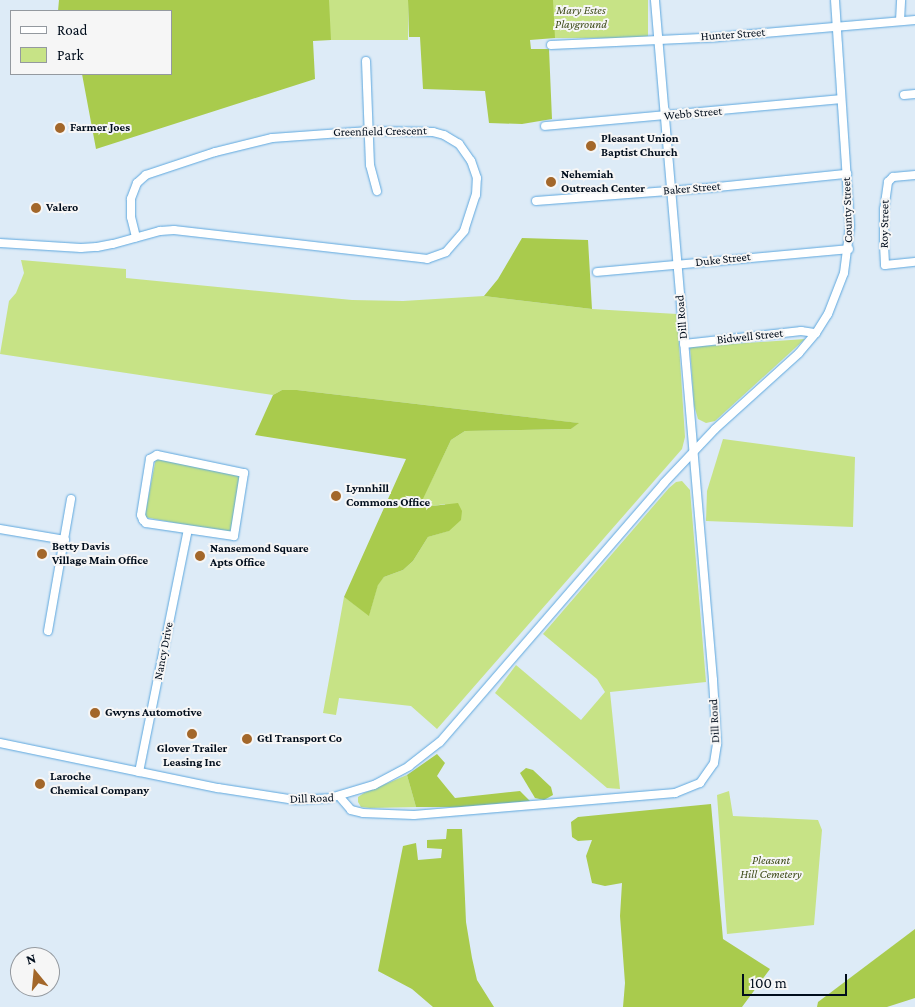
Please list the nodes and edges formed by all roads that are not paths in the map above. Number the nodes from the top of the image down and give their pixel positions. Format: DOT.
graph roads {
  1 [pos="655,0"];
  2 [pos="835,0"];
  3 [pos="901,0"];
  4 [pos="915,20"];
  5 [pos="900,21"];
  6 [pos="837,27"];
  7 [pos="658,40"];
  8 [pos="551,45"];
  9 [pos="366,61"];
  10 [pos="915,94"];
  11 [pos="904,95"];
  12 [pos="841,100"];
  13 [pos="666,117"];
  14 [pos="545,126"];
  15 [pos="368,131"];
  16 [pos="847,174"];
  17 [pos="915,175"];
  18 [pos="672,190"];
  19 [pos="377,191"];
  20 [pos="536,200"];
  21 [pos="136,237"];
  22 [pos="0,243"];
  23 [pos="849,249"];
  24 [pos="915,262"];
  25 [pos="678,264"];
  26 [pos="597,272"];
  27 [pos="816,333"];
  28 [pos="684,344"];
  29 [pos="693,451"];
  30 [pos="71,499"];
  31 [pos="0,529"];
  32 [pos="188,530"];
  33 [pos="65,540"];
  34 [pos="48,632"];
  35 [pos="0,743"];
  36 [pos="140,772"];
  37 [pos="339,796"];
  1 -- 7 [label="street, Dill Road"];
  2 -- 6 [label="street, County Street"];
  3 -- 5 [label="street"];
  4 -- 5 [label="street, Hunter Street"];
  5 -- 6 [label="street, Hunter Street"];
  6 -- 7 [label="street, Hunter Street"];
  6 -- 12 [label="street, County Street"];
  7 -- 8 [label="street, Hunter Street"];
  7 -- 13 [label="street, Dill Road"];
  9 -- 15 [label="street"];
  10 -- 11 [label="street"];
  12 -- 13 [label="street, Webb Street"];
  12 -- 16 [label="street, County Street"];
  13 -- 14 [label="street, Webb Street"];
  13 -- 18 [label="street, Dill Road"];
  15 -- 19 [label="street"];
  15 -- 21 [label="street, Greenfield Crescent"];
  15 -- 21 [label="street, Greenfield Crescent"];
  16 -- 18 [label="street, Baker Street"];
  16 -- 23 [label="street, County Street"];
  17 -- 24 [label="street, Roy Street"];
  18 -- 20 [label="street, Baker Street"];
  18 -- 25 [label="street, Dill Road"];
  21 -- 22 [label="street, Greenfield Crescent"];
  23 -- 25 [label="street, Duke Street"];
  23 -- 27 [label="street, County Street"];
  25 -- 26 [label="street, Duke Street"];
  25 -- 28 [label="street, Dill Road"];
  27 -- 28 [label="street, Bidwell Street"];
  27 -- 29 [label="street, County Street"];
  28 -- 29 [label="street, Dill Road"];
  29 -- 37 [label="street, County Street"];
  29 -- 37 [label="street, Dill Road"];
  30 -- 33 [label="street"];
  31 -- 33 [label="street"];
  32 -- 32 [label="street"];
  32 -- 36 [label="street, Nancy Drive"];
  33 -- 34 [label="street"];
  35 -- 36 [label="street, Dill Road"];
  36 -- 37 [label="street, Dill Road"];
}
